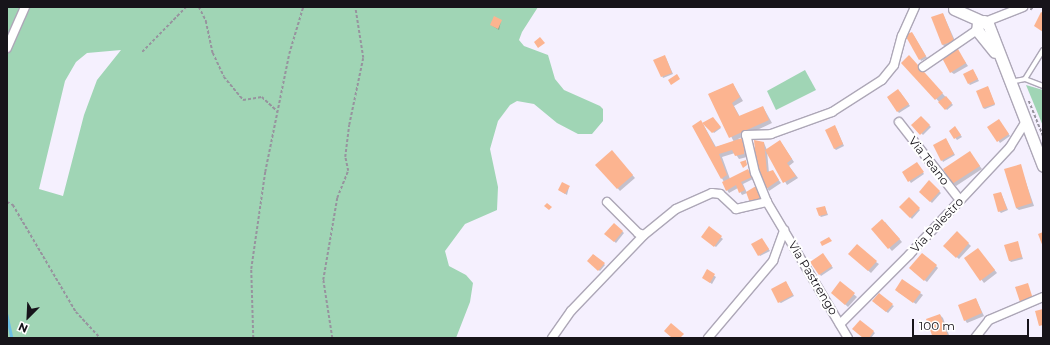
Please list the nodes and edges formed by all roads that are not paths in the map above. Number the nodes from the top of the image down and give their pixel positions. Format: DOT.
graph roads {
  1 [pos="25,7"];
  2 [pos="915,7"];
  3 [pos="953,8"];
  4 [pos="1026,9"];
  5 [pos="983,26"];
  6 [pos="7,48"];
  7 [pos="1043,50"];
  8 [pos="923,67"];
  9 [pos="1025,79"];
  10 [pos="1010,82"];
  11 [pos="1043,86"];
  12 [pos="1026,121"];
  13 [pos="899,122"];
  14 [pos="1043,166"];
  15 [pos="960,200"];
  16 [pos="608,202"];
  17 [pos="767,202"];
  18 [pos="784,230"];
  19 [pos="644,235"];
  20 [pos="1043,297"];
  21 [pos="840,324"];
  22 [pos="552,338"];
  23 [pos="708,338"];
  24 [pos="848,338"];
  25 [pos="976,338"];
  1 -- 6 [label="street"];
  2 -- 17 [label="street"];
  3 -- 5 [label="street"];
  4 -- 5 [label="street"];
  5 -- 8 [label="street"];
  5 -- 10 [label="street"];
  7 -- 9 [label="lane"];
  9 -- 10 [label="lane"];
  9 -- 11 [label="lane"];
  10 -- 12 [label="street"];
  12 -- 14 [label="street"];
  12 -- 15 [label="street, Via Palestro"];
  13 -- 15 [label="street, Via Teano"];
  15 -- 21 [label="street, Via Palestro"];
  16 -- 19 [label="street"];
  17 -- 18 [label="street"];
  17 -- 19 [label="street"];
  18 -- 21 [label="street, Via Pastrengo"];
  18 -- 23 [label="street, Via Pastrengo"];
  19 -- 22 [label="street"];
  20 -- 25 [label="street"];
  21 -- 24 [label="street, Via Pastrengo"];
}
